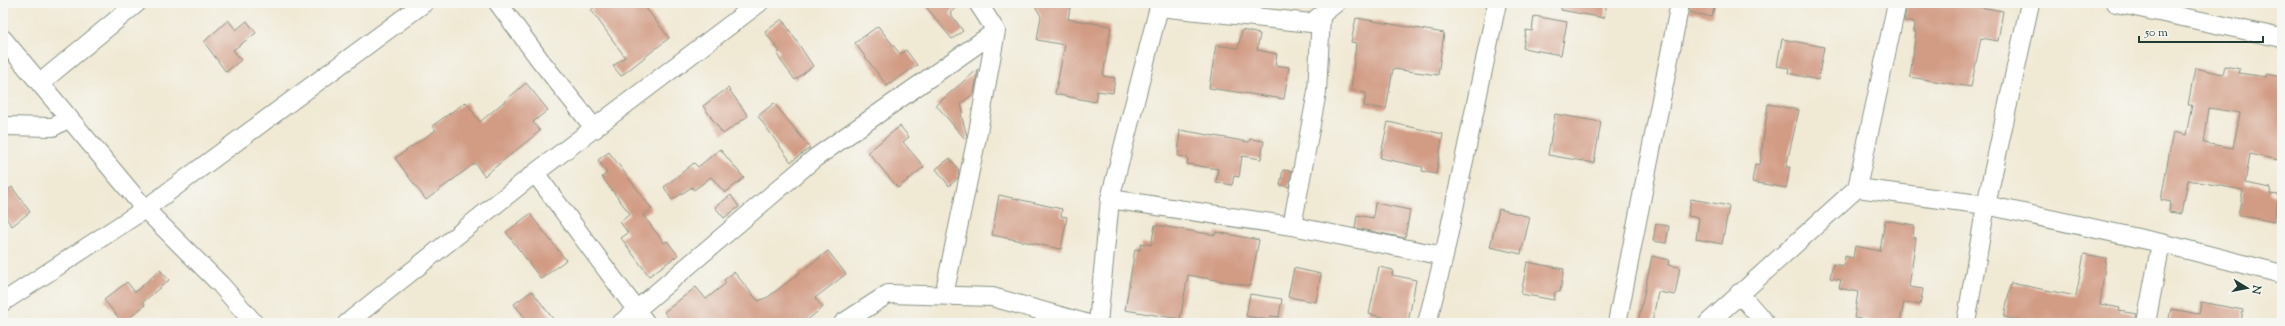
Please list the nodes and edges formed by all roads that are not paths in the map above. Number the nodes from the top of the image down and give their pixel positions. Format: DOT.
graph roads {
  1 [pos="137,3"];
  2 [pos="424,3"];
  3 [pos="498,3"];
  4 [pos="759,3"];
  5 [pos="978,3"];
  6 [pos="1336,3"];
  7 [pos="1497,3"];
  8 [pos="1680,3"];
  9 [pos="1897,3"];
  10 [pos="2030,3"];
  11 [pos="2116,3"];
  12 [pos="1158,5"];
  13 [pos="1321,16"];
  14 [pos="996,31"];
  15 [pos="2282,38"];
  16 [pos="3,39"];
  17 [pos="40,83"];
  18 [pos="70,118"];
  19 [pos="3,126"];
  20 [pos="595,129"];
  21 [pos="535,173"];
  22 [pos="1857,188"];
  23 [pos="1110,199"];
  24 [pos="1986,205"];
  25 [pos="146,210"];
  26 [pos="1292,226"];
  27 [pos="2161,243"];
  28 [pos="1444,256"];
  29 [pos="2282,274"];
  30 [pos="1739,293"];
  31 [pos="944,295"];
  32 [pos="3,302"];
  33 [pos="641,316"];
  34 [pos="254,323"];
  35 [pos="347,323"];
  36 [pos="621,323"];
  37 [pos="843,323"];
  38 [pos="1085,323"];
  39 [pos="1098,323"];
  40 [pos="1427,323"];
  41 [pos="1617,323"];
  42 [pos="1708,323"];
  43 [pos="1765,323"];
  44 [pos="1966,323"];
  45 [pos="2146,323"];
  1 -- 17 [label="street"];
  2 -- 25 [label="street"];
  3 -- 20 [label="street"];
  4 -- 20 [label="street"];
  5 -- 14 [label="street"];
  6 -- 13 [label="street"];
  7 -- 28 [label="street"];
  8 -- 41 [label="street"];
  9 -- 22 [label="street"];
  10 -- 24 [label="street"];
  11 -- 15 [label="street"];
  12 -- 13 [label="street"];
  12 -- 23 [label="street"];
  13 -- 26 [label="street"];
  14 -- 31 [label="street"];
  14 -- 33 [label="street"];
  16 -- 17 [label="street"];
  17 -- 18 [label="street"];
  18 -- 19 [label="street"];
  18 -- 25 [label="street"];
  20 -- 21 [label="street"];
  21 -- 33 [label="street"];
  21 -- 35 [label="street"];
  22 -- 24 [label="street"];
  22 -- 30 [label="street"];
  23 -- 26 [label="street"];
  23 -- 39 [label="street"];
  24 -- 27 [label="street"];
  24 -- 44 [label="street"];
  25 -- 32 [label="street"];
  25 -- 34 [label="street"];
  26 -- 28 [label="street"];
  27 -- 29 [label="street"];
  27 -- 45 [label="street"];
  28 -- 40 [label="street"];
  30 -- 42 [label="street"];
  30 -- 43 [label="street"];
  31 -- 37 [label="street"];
  31 -- 38 [label="street"];
  33 -- 36 [label="street"];
}
